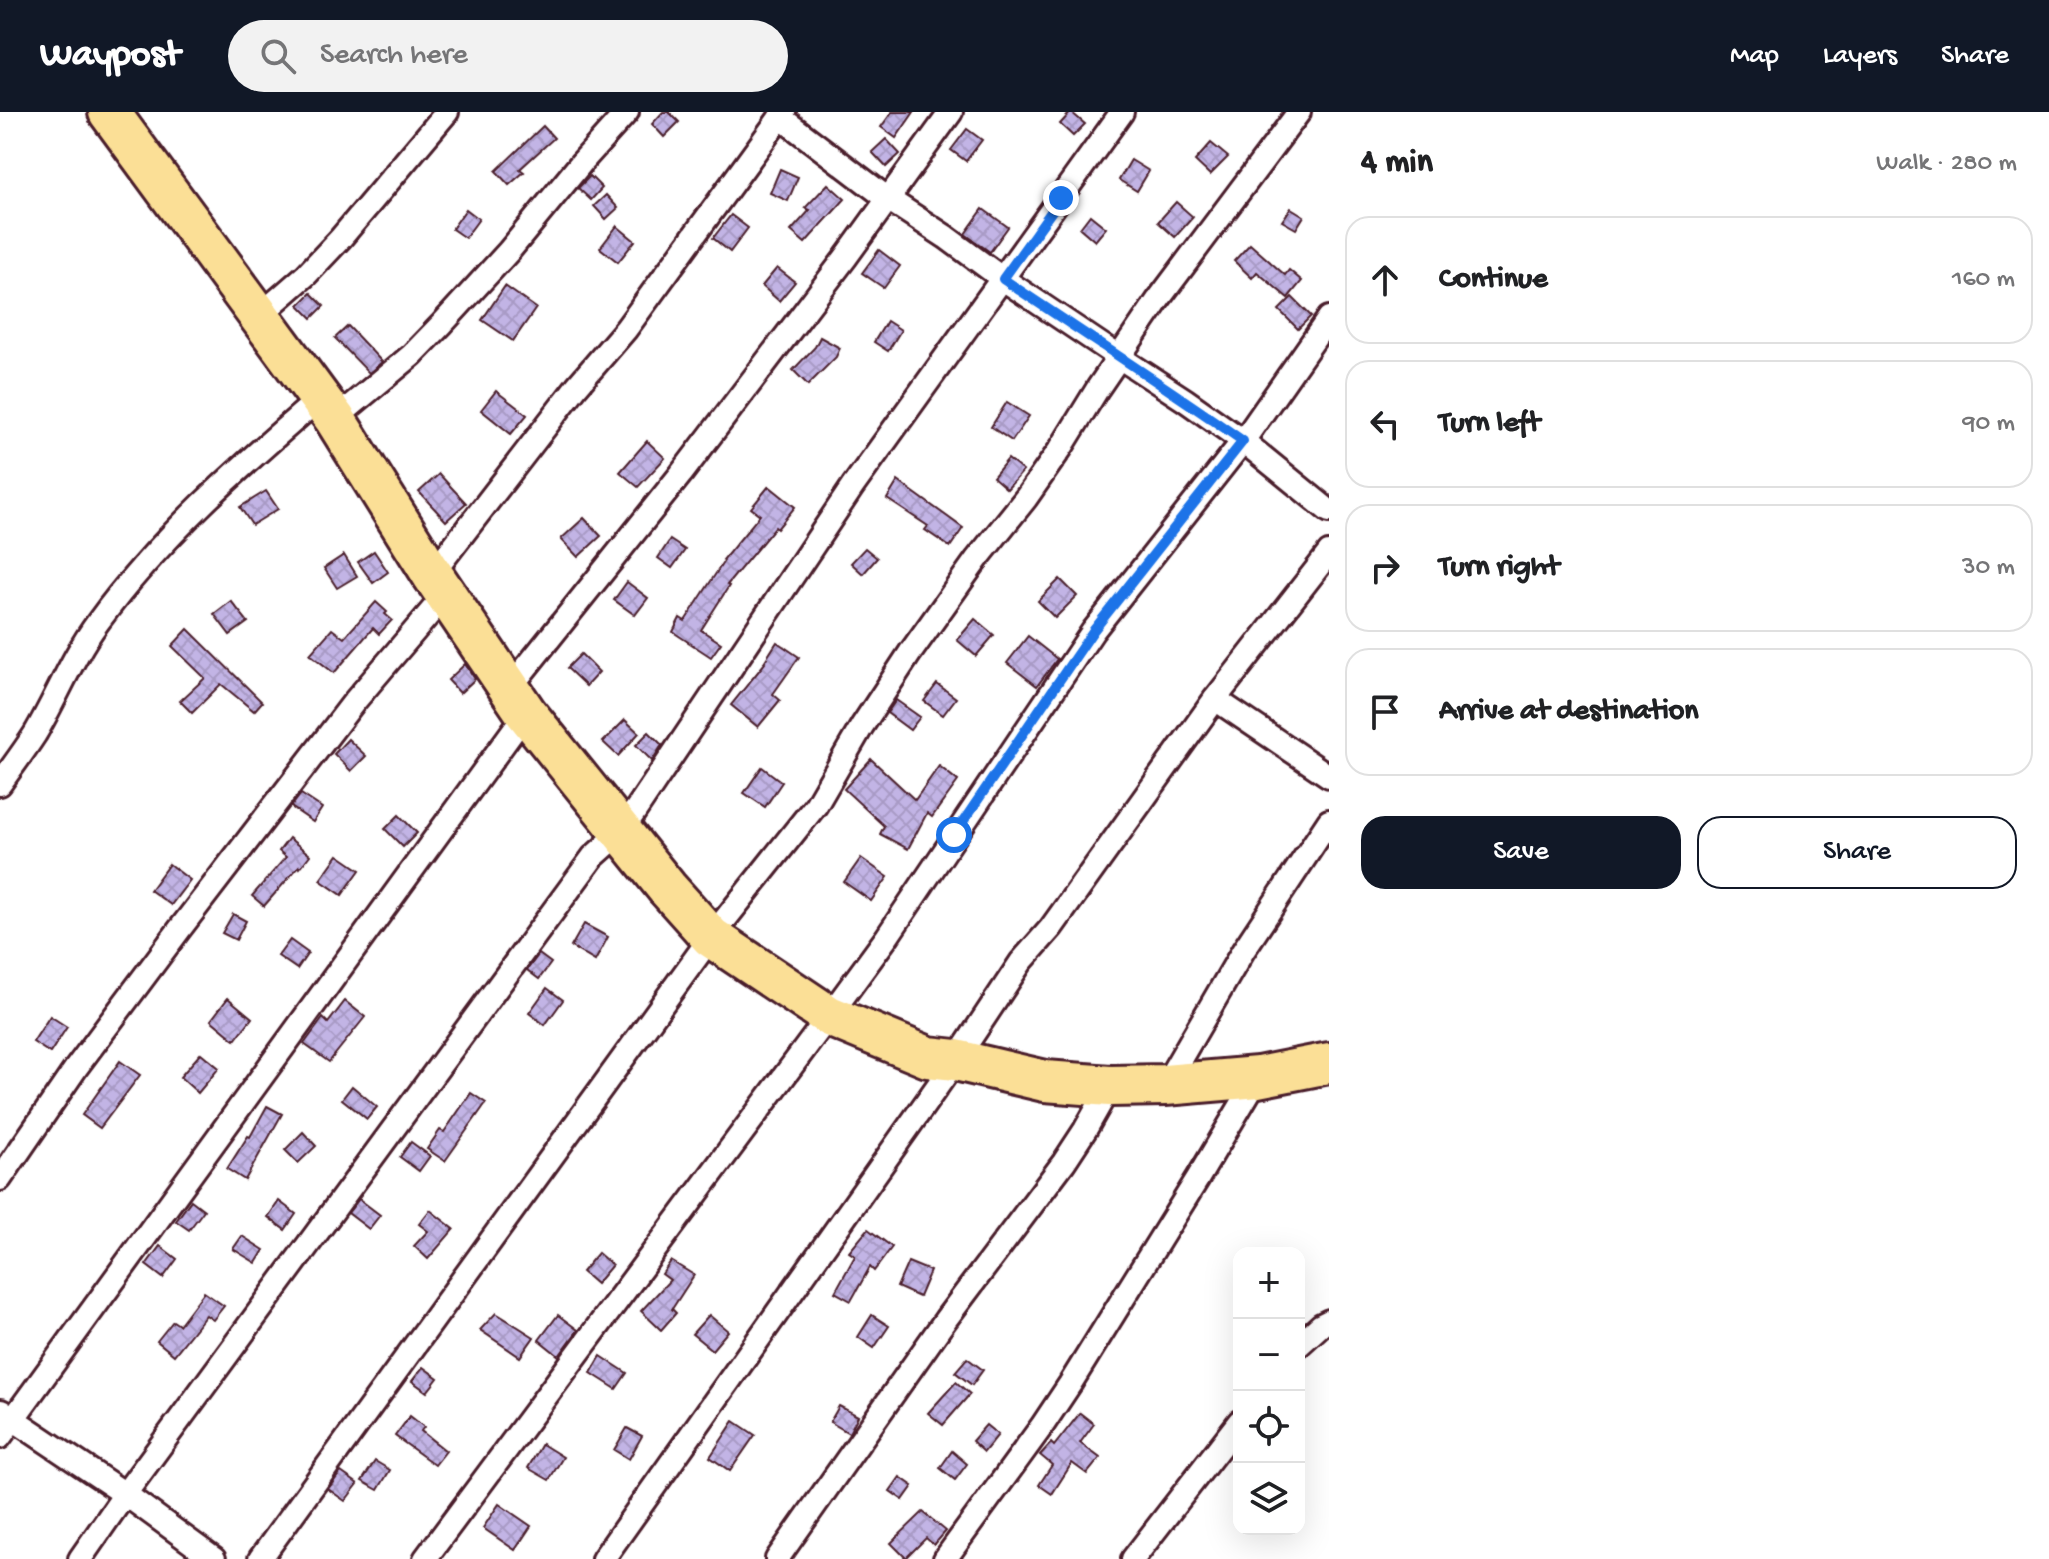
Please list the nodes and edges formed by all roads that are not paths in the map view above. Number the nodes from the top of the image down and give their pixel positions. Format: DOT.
graph roads {
  1 [pos="109,112"];
  2 [pos="447,112"];
  3 [pos="627,112"];
  4 [pos="951,112"];
  5 [pos="1122,112"];
  6 [pos="1299,112"];
  7 [pos="782,115"];
  8 [pos="888,199"];
  9 [pos="1003,279"];
  10 [pos="259,316"];
  11 [pos="1329,318"];
  12 [pos="1119,357"];
  13 [pos="328,408"];
  14 [pos="1243,441"];
  15 [pos="1329,511"];
  16 [pos="1329,553"];
  17 [pos="439,584"];
  18 [pos="1215,699"];
  19 [pos="518,701"];
  20 [pos="1329,776"];
  21 [pos="0,784"];
  22 [pos="1329,821"];
  23 [pos="621,832"];
  24 [pos="711,937"];
  25 [pos="829,1016"];
  26 [pos="956,1060"];
  27 [pos="1329,1063"];
  28 [pos="1258,1077"];
  29 [pos="1165,1085"];
  30 [pos="1110,1086"];
  31 [pos="0,1179"];
  32 [pos="1329,1321"];
  33 [pos="1305,1340"];
  34 [pos="4,1422"];
  35 [pos="1233,1430"];
  36 [pos="125,1494"];
  37 [pos="80,1559"];
  38 [pos="214,1559"];
  39 [pos="260,1559"];
  40 [pos="425,1559"];
  41 [pos="603,1559"];
  42 [pos="777,1559"];
  43 [pos="945,1559"];
  44 [pos="1133,1559"];
  1 -- 10 [label="highway"];
  2 -- 10 [label="street"];
  3 -- 13 [label="street"];
  4 -- 8 [label="street"];
  5 -- 9 [label="street"];
  6 -- 12 [label="street"];
  7 -- 8 [label="street"];
  7 -- 17 [label="street"];
  8 -- 9 [label="street"];
  8 -- 19 [label="street"];
  9 -- 12 [label="street"];
  9 -- 23 [label="street"];
  10 -- 13 [label="highway"];
  11 -- 14 [label="street"];
  12 -- 14 [label="street"];
  12 -- 24 [label="street"];
  13 -- 17 [label="highway"];
  13 -- 21 [label="street"];
  14 -- 15 [label="street"];
  14 -- 25 [label="street"];
  16 -- 18 [label="street"];
  17 -- 19 [label="highway"];
  17 -- 31 [label="street"];
  18 -- 20 [label="street"];
  18 -- 26 [label="street"];
  19 -- 23 [label="highway"];
  19 -- 34 [label="street"];
  22 -- 29 [label="street"];
  23 -- 24 [label="highway"];
  23 -- 36 [label="street"];
  24 -- 25 [label="highway"];
  24 -- 39 [label="street"];
  25 -- 26 [label="highway"];
  25 -- 40 [label="street"];
  26 -- 30 [label="highway"];
  26 -- 41 [label="street"];
  27 -- 28 [label="highway"];
  28 -- 29 [label="highway"];
  28 -- 43 [label="street"];
  29 -- 30 [label="highway"];
  30 -- 42 [label="street"];
  32 -- 33 [label="street"];
  34 -- 36 [label="street"];
  35 -- 44 [label="street"];
  36 -- 37 [label="street"];
  36 -- 38 [label="street"];
}
